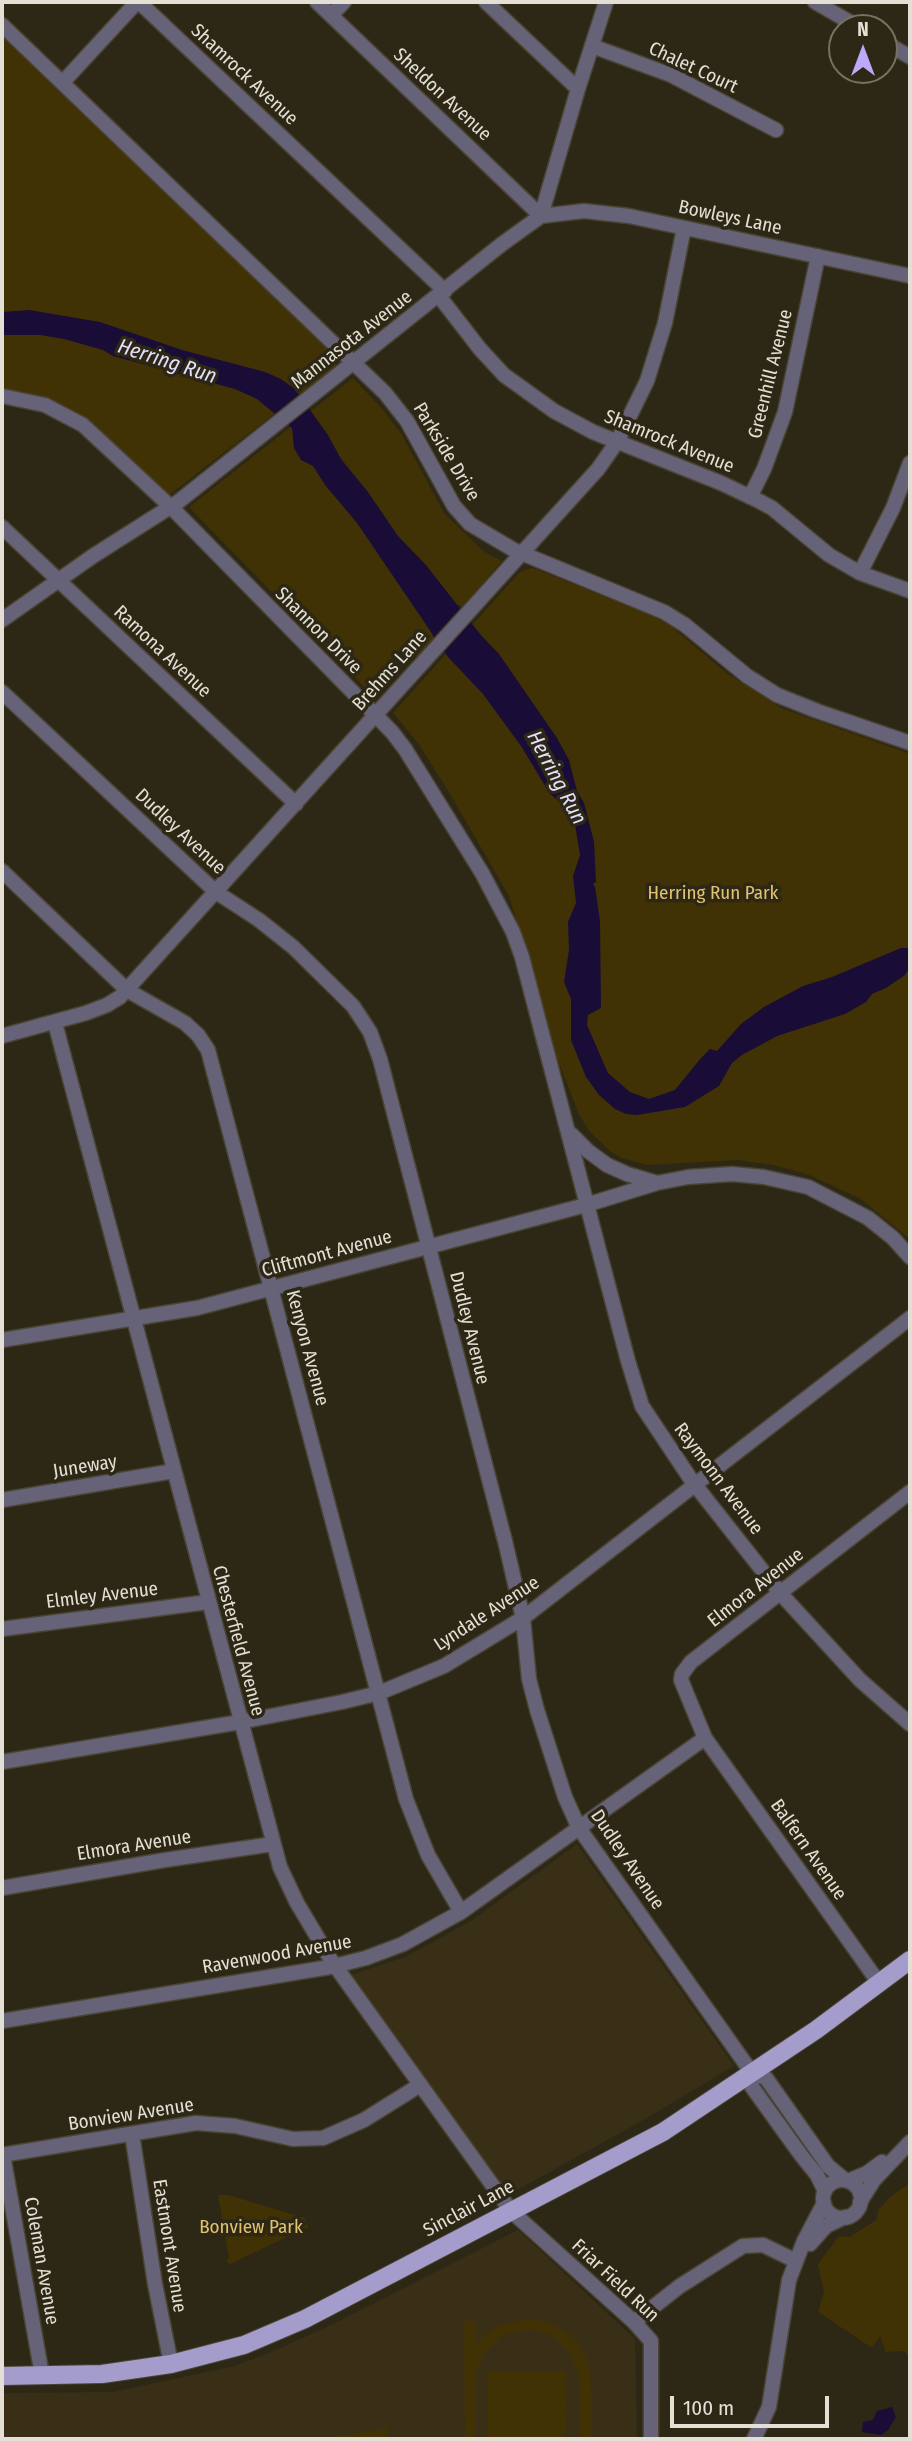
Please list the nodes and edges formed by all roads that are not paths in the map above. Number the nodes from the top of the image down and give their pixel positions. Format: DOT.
graph roads {
  1 [pos="138,2"];
  2 [pos="317,2"];
  3 [pos="344,2"];
  4 [pos="486,2"];
  5 [pos="606,2"];
  6 [pos="815,2"];
  7 [pos="836,14"];
  8 [pos="331,15"];
  9 [pos="2,25"];
  10 [pos="592,46"];
  11 [pos="62,82"];
  12 [pos="578,89"];
  13 [pos="776,130"];
  14 [pos="541,216"];
  15 [pos="684,228"];
  16 [pos="818,256"];
  17 [pos="910,276"];
  18 [pos="442,293"];
  19 [pos="354,363"];
  20 [pos="2,396"];
  21 [pos="617,442"];
  22 [pos="910,463"];
  23 [pos="750,497"];
  24 [pos="171,507"];
  25 [pos="2,527"];
  26 [pos="524,554"];
  27 [pos="860,573"];
  28 [pos="60,581"];
  29 [pos="910,591"];
  30 [pos="2,620"];
  31 [pos="2,692"];
  32 [pos="376,716"];
  33 [pos="910,743"];
  34 [pos="296,804"];
  35 [pos="2,871"];
  36 [pos="216,892"];
  37 [pos="127,990"];
  38 [pos="55,1023"];
  39 [pos="2,1036"];
  40 [pos="570,1133"];
  41 [pos="657,1183"];
  42 [pos="586,1205"];
  43 [pos="428,1245"];
  44 [pos="910,1258"];
  45 [pos="272,1289"];
  46 [pos="135,1318"];
  47 [pos="910,1318"];
  48 [pos="2,1340"];
  49 [pos="174,1471"];
  50 [pos="695,1484"];
  51 [pos="909,1497"];
  52 [pos="2,1500"];
  53 [pos="781,1594"];
  54 [pos="208,1602"];
  55 [pos="523,1618"];
  56 [pos="2,1629"];
  57 [pos="379,1693"];
  58 [pos="240,1723"];
  59 [pos="910,1724"];
  60 [pos="705,1738"];
  61 [pos="2,1762"];
  62 [pos="579,1828"];
  63 [pos="272,1844"];
  64 [pos="2,1888"];
  65 [pos="461,1912"];
  66 [pos="910,1961"];
  67 [pos="336,1966"];
  68 [pos="879,1983"];
  69 [pos="2,2021"];
  70 [pos="752,2073"];
  71 [pos="420,2085"];
  72 [pos="132,2134"];
  73 [pos="910,2142"];
  74 [pos="2,2155"];
  75 [pos="895,2155"];
  76 [pos="846,2181"];
  77 [pos="824,2197"];
  78 [pos="860,2202"];
  79 [pos="511,2211"];
  80 [pos="845,2217"];
  81 [pos="796,2261"];
  82 [pos="634,2322"];
  83 [pos="170,2364"];
  84 [pos="42,2375"];
  85 [pos="2,2376"];
  86 [pos="652,2439"];
  87 [pos="754,2439"];
  1 -- 11 [label="street"];
  1 -- 18 [label="street, Shamrock Avenue"];
  2 -- 8 [label="street, Sheldon Avenue"];
  3 -- 8 [label="street"];
  4 -- 12 [label="street"];
  5 -- 10 [label="street"];
  6 -- 7 [label="street"];
  8 -- 14 [label="street, Sheldon Avenue"];
  9 -- 11 [label="street, Parkside Drive"];
  10 -- 12 [label="street"];
  10 -- 13 [label="street, Chalet Court"];
  11 -- 19 [label="street, Parkside Drive"];
  12 -- 14 [label="street"];
  14 -- 15 [label="street, Bowleys Lane"];
  14 -- 18 [label="street, Mannasota Avenue"];
  15 -- 16 [label="street, Bowleys Lane"];
  15 -- 21 [label="street, Brehms Lane"];
  16 -- 17 [label="street, Bowleys Lane"];
  16 -- 23 [label="street, Greenhill Avenue"];
  18 -- 19 [label="street, Mannasota Avenue"];
  18 -- 21 [label="street, Shamrock Avenue"];
  19 -- 24 [label="street, Mannasota Avenue"];
  19 -- 26 [label="street, Parkside Drive"];
  20 -- 24 [label="street, Shannon Drive"];
  21 -- 23 [label="street, Shamrock Avenue"];
  21 -- 26 [label="street, Brehms Lane"];
  22 -- 27 [label="street"];
  23 -- 27 [label="street, Shamrock Avenue"];
  24 -- 28 [label="street, Mannasota Avenue"];
  24 -- 32 [label="street, Shannon Drive"];
  25 -- 28 [label="street, Ramona Avenue"];
  26 -- 32 [label="street, Brehms Lane"];
  26 -- 33 [label="street, Parkside Drive"];
  27 -- 29 [label="street, Shamrock Avenue"];
  28 -- 30 [label="street, Mannasota Avenue"];
  28 -- 34 [label="street, Ramona Avenue"];
  31 -- 36 [label="street, Dudley Avenue"];
  32 -- 34 [label="street, Brehms Lane"];
  32 -- 40 [label="street, Shannon Drive"];
  34 -- 36 [label="street, Brehms Lane"];
  35 -- 37 [label="street, Kenyon Avenue"];
  36 -- 37 [label="street, Brehms Lane"];
  36 -- 43 [label="street, Dudley Avenue"];
  37 -- 38 [label="street, Brehms Lane"];
  37 -- 45 [label="street, Kenyon Avenue"];
  38 -- 39 [label="street, Brehms Lane"];
  38 -- 46 [label="street, Chesterfield Avenue"];
  40 -- 41 [label="street, Shannon Drive"];
  40 -- 42 [label="street, Shannon Drive"];
  41 -- 42 [label="street, Cliftmont Avenue"];
  41 -- 44 [label="street, Shannon Drive"];
  42 -- 43 [label="street, Cliftmont Avenue"];
  42 -- 50 [label="street, Raymonn Avenue"];
  43 -- 45 [label="street, Cliftmont Avenue"];
  43 -- 55 [label="street, Dudley Avenue"];
  45 -- 46 [label="street, Cliftmont Avenue"];
  45 -- 57 [label="street, Kenyon Avenue"];
  46 -- 48 [label="street, Cliftmont Avenue"];
  46 -- 49 [label="street, Chesterfield Avenue"];
  47 -- 50 [label="street, Lyndale Avenue"];
  49 -- 52 [label="street, Juneway"];
  49 -- 54 [label="street, Chesterfield Avenue"];
  50 -- 53 [label="street, Raymonn Avenue"];
  50 -- 55 [label="street, Lyndale Avenue"];
  51 -- 53 [label="street, Elmora Avenue"];
  53 -- 59 [label="street, Raymonn Avenue"];
  53 -- 60 [label="street, Elmora Avenue"];
  54 -- 56 [label="street, Elmley Avenue"];
  54 -- 58 [label="street, Chesterfield Avenue"];
  55 -- 57 [label="street, Lyndale Avenue"];
  55 -- 62 [label="street, Dudley Avenue"];
  57 -- 58 [label="street, Lyndale Avenue"];
  57 -- 65 [label="street, Kenyon Avenue"];
  58 -- 61 [label="street, Lyndale Avenue"];
  58 -- 63 [label="street, Chesterfield Avenue"];
  60 -- 62 [label="street, Ravenwood Avenue"];
  60 -- 68 [label="street, Balfern Avenue"];
  62 -- 65 [label="street, Ravenwood Avenue"];
  62 -- 70 [label="street, Dudley Avenue"];
  63 -- 64 [label="street, Elmora Avenue"];
  63 -- 67 [label="street, Chesterfield Avenue"];
  65 -- 67 [label="street, Ravenwood Avenue"];
  66 -- 68 [label="main road, Sinclair Lane"];
  67 -- 69 [label="street, Ravenwood Avenue"];
  67 -- 71 [label="street, Chesterfield Avenue"];
  68 -- 70 [label="main road, Sinclair Lane"];
  70 -- 76 [label="street"];
  70 -- 77 [label="street"];
  70 -- 79 [label="main road, Sinclair Lane"];
  71 -- 72 [label="street, Bonview Avenue"];
  71 -- 79 [label="street, Chesterfield Avenue"];
  72 -- 74 [label="street, Bonview Avenue"];
  72 -- 83 [label="street, Eastmont Avenue"];
  73 -- 75 [label="street"];
  74 -- 84 [label="street, Coleman Avenue"];
  75 -- 76 [label="street"];
  75 -- 78 [label="street"];
  76 -- 77 [label="street"];
  76 -- 78 [label="street"];
  77 -- 80 [label="street"];
  77 -- 81 [label="street"];
  78 -- 80 [label="street"];
  79 -- 82 [label="street, Friar Field Run"];
  79 -- 83 [label="main road, Sinclair Lane"];
  80 -- 81 [label="street"];
  81 -- 82 [label="street"];
  81 -- 87 [label="street"];
  82 -- 86 [label="street, Friar Field Run"];
  83 -- 84 [label="main road, Sinclair Lane"];
  84 -- 85 [label="main road, Sinclair Lane"];
}
